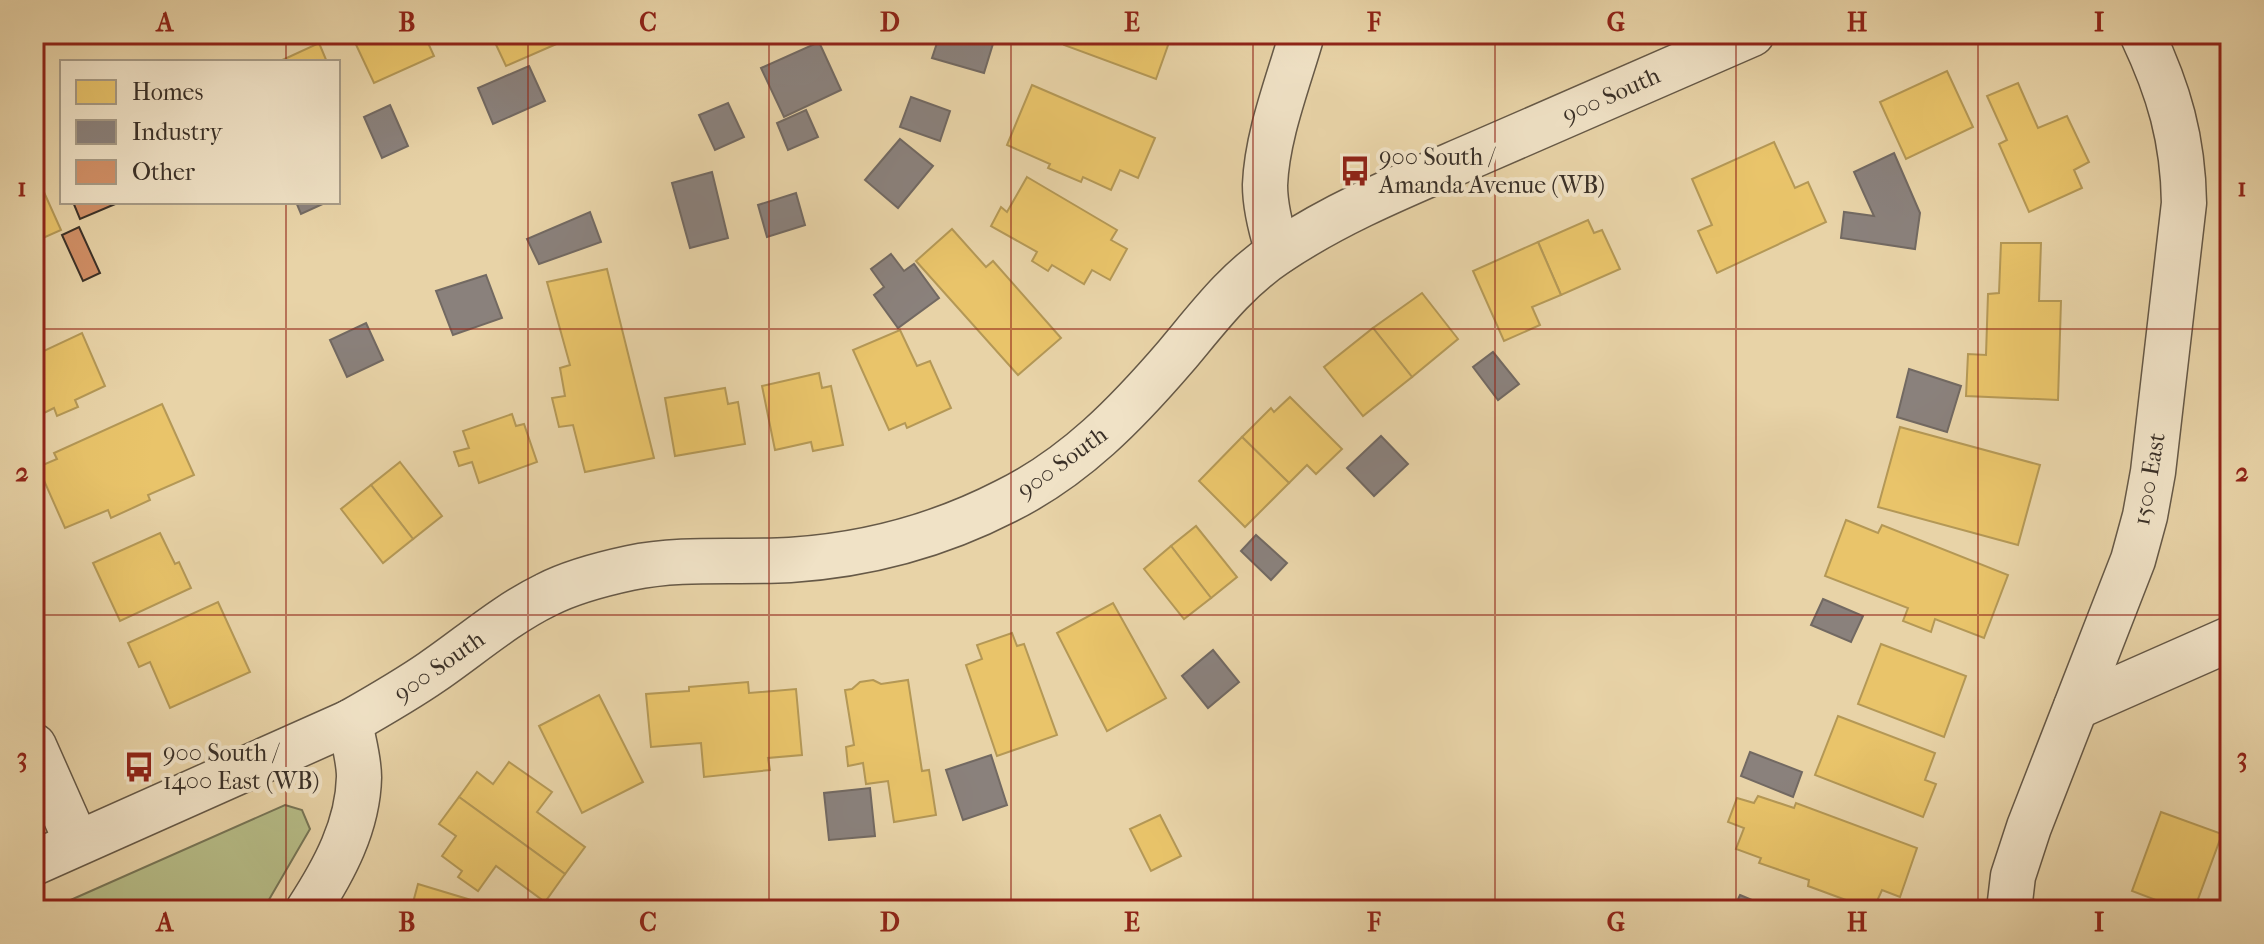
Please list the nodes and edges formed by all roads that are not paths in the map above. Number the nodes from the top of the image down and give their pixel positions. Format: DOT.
graph roads {
  1 [pos="1302,34"];
  2 [pos="1752,34"];
  3 [pos="2142,34"];
  4 [pos="1278,252"];
  5 [pos="2230,639"];
  6 [pos="2076,707"];
  7 [pos="350,722"];
  8 [pos="34,746"];
  9 [pos="77,843"];
  10 [pos="34,863"];
  11 [pos="308,910"];
  12 [pos="2009,910"];
  1 -- 4 [label="street"];
  2 -- 4 [label="street, 900 South"];
  3 -- 6 [label="street, 1500 East"];
  4 -- 7 [label="street, 900 South"];
  5 -- 6 [label="street"];
  6 -- 12 [label="street, 1500 East"];
  7 -- 9 [label="street, 900 South"];
  7 -- 11 [label="street"];
  8 -- 9 [label="street"];
  9 -- 10 [label="street, 900 South"];
}
